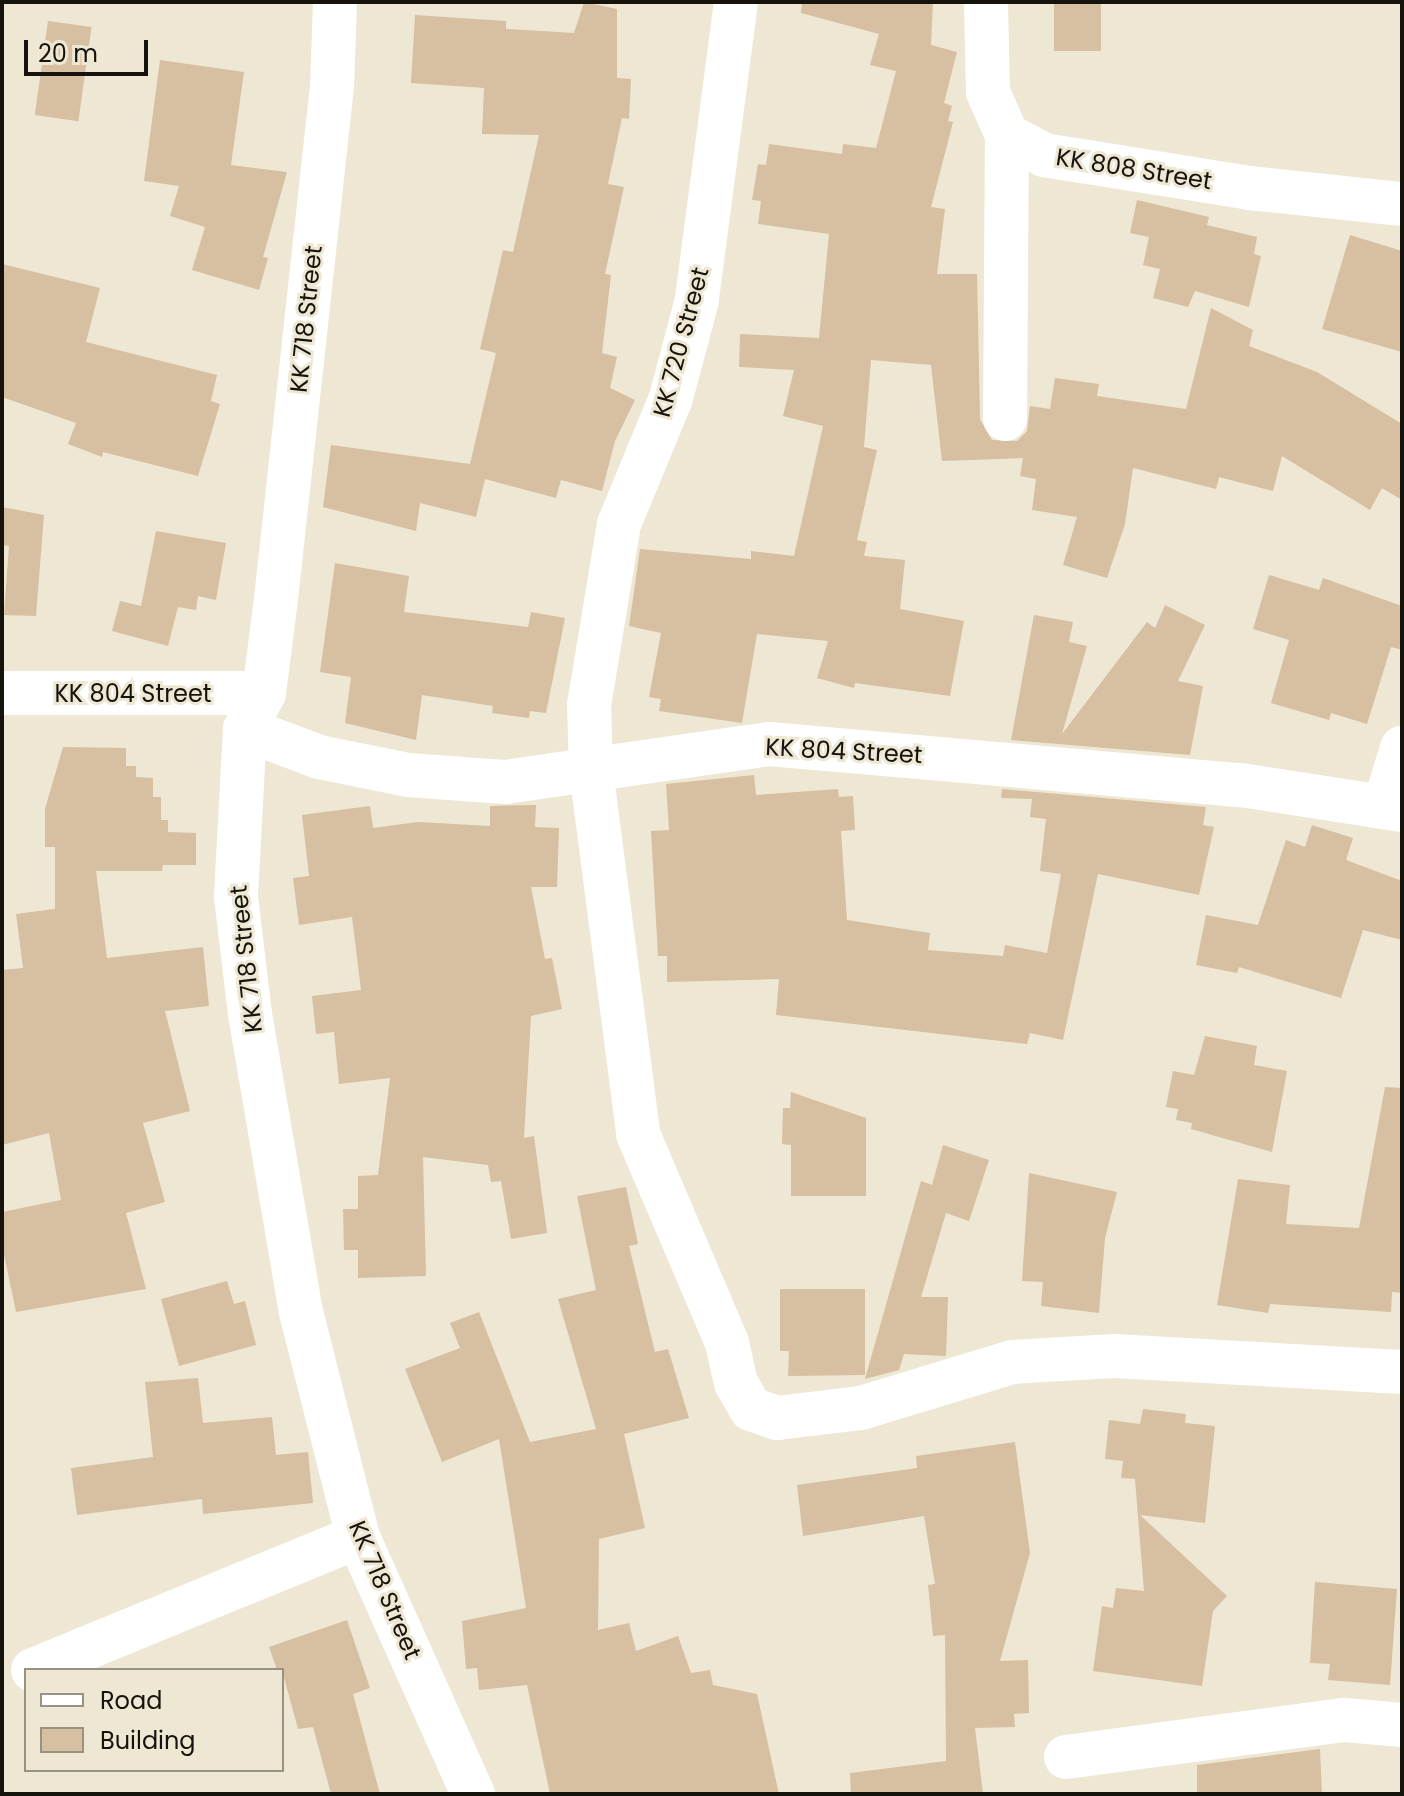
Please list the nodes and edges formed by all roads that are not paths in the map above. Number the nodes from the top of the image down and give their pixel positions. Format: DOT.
graph roads {
  1 [pos="335,2"];
  2 [pos="736,2"];
  3 [pos="986,2"];
  4 [pos="1007,135"];
  5 [pos="1402,204"];
  6 [pos="1005,419"];
  7 [pos="2,693"];
  8 [pos="254,711"];
  9 [pos="1402,748"];
  10 [pos="591,770"];
  11 [pos="1393,808"];
  12 [pos="1402,1372"];
  13 [pos="358,1537"];
  14 [pos="38,1668"];
  15 [pos="24,1674"];
  16 [pos="2,1683"];
  17 [pos="1402,1725"];
  18 [pos="1066,1757"];
  19 [pos="473,1794"];
  1 -- 8 [label="street, KK 718 Street"];
  2 -- 10 [label="street, KK 720 Street"];
  3 -- 4 [label="street"];
  4 -- 5 [label="street, KK 808 Street"];
  4 -- 6 [label="street"];
  7 -- 8 [label="street, KK 804 Street"];
  8 -- 10 [label="street, KK 804 Street"];
  8 -- 13 [label="street, KK 718 Street"];
  9 -- 11 [label="street"];
  10 -- 11 [label="street, KK 804 Street"];
  10 -- 12 [label="street, KK 720 Street"];
  13 -- 14 [label="street"];
  13 -- 19 [label="street, KK 718 Street"];
  15 -- 16 [label="street"];
  17 -- 18 [label="street"];
}
